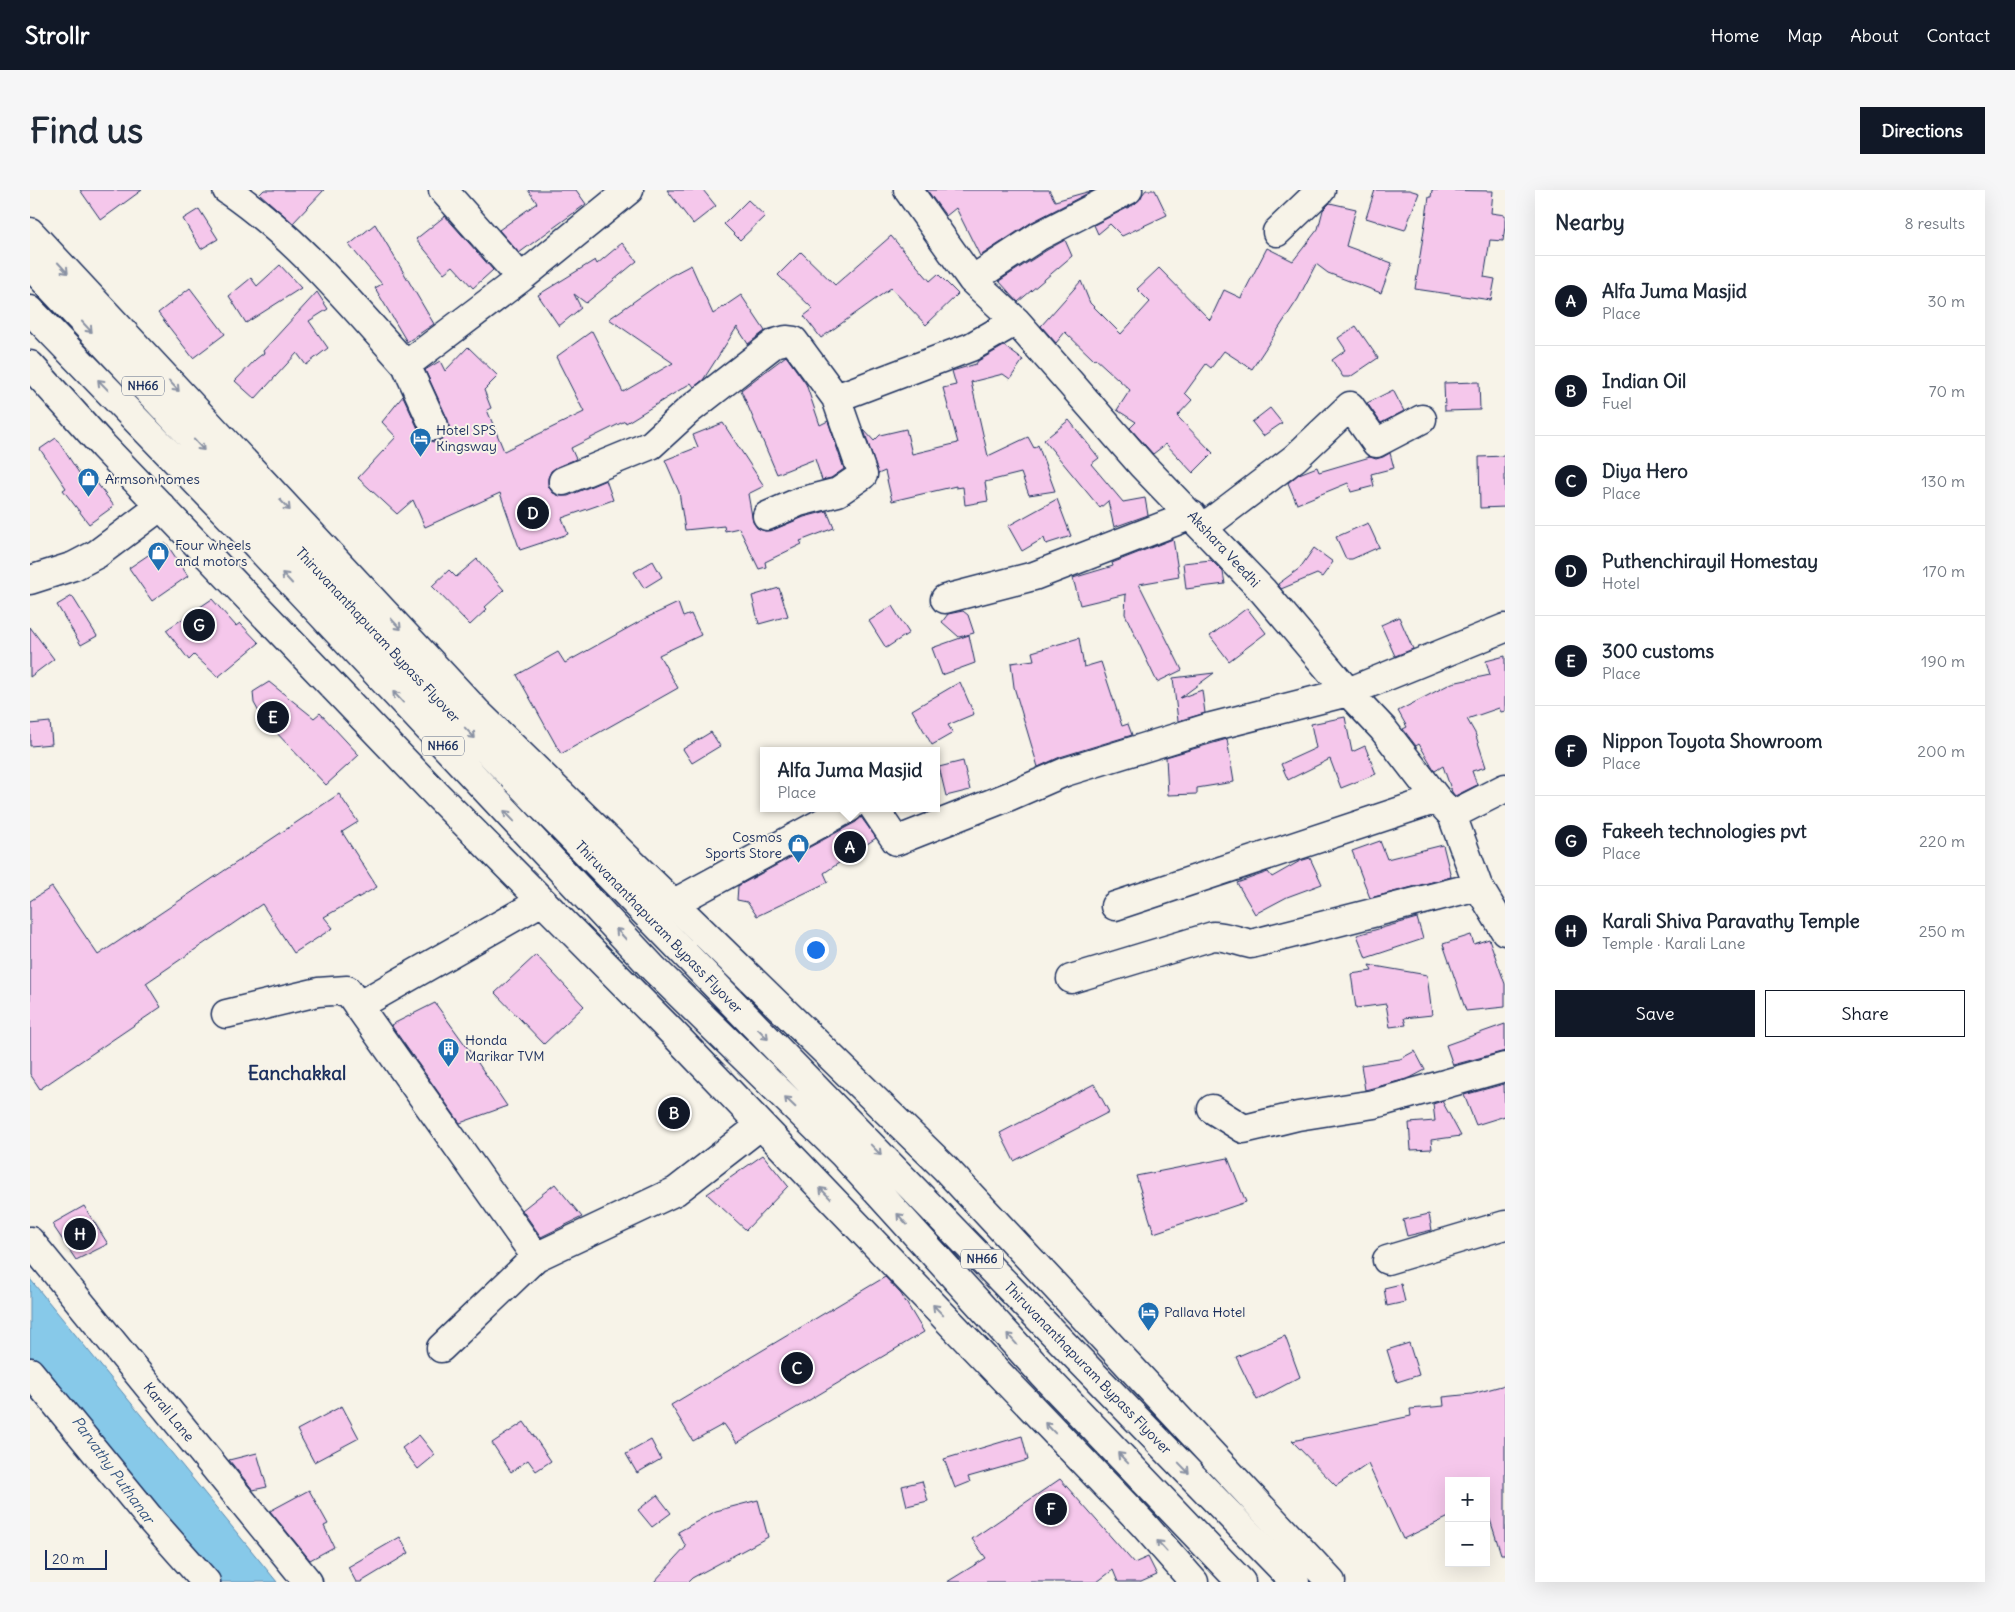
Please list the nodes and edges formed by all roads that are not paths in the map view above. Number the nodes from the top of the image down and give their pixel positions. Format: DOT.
graph roads {
  1 [pos="227,190"];
  2 [pos="443,190"];
  3 [pos="908,190"];
  4 [pos="1128,190"];
  5 [pos="1321,190"];
  6 [pos="612,195"];
  7 [pos="30,232"];
  8 [pos="1277,232"];
  9 [pos="30,265"];
  10 [pos="521,278"];
  11 [pos="972,280"];
  12 [pos="30,310"];
  13 [pos="1016,321"];
  14 [pos="406,364"];
  15 [pos="32,371"];
  16 [pos="836,398"];
  17 [pos="1422,419"];
  18 [pos="434,426"];
  19 [pos="563,481"];
  20 [pos="161,506"];
  21 [pos="767,516"];
  22 [pos="1198,521"];
  23 [pos="30,580"];
  24 [pos="945,599"];
  25 [pos="1505,628"];
  26 [pos="1348,692"];
  27 [pos="1505,788"];
  28 [pos="1445,807"];
  29 [pos="842,812"];
  30 [pos="877,812"];
  31 [pos="1478,886"];
  32 [pos="542,901"];
  33 [pos="674,903"];
  34 [pos="1115,906"];
  35 [pos="1504,927"];
  36 [pos="1071,979"];
  37 [pos="358,1006"];
  38 [pos="226,1014"];
  39 [pos="1505,1067"];
  40 [pos="1212,1109"];
  41 [pos="761,1125"];
  42 [pos="1505,1225"];
  43 [pos="30,1241"];
  44 [pos="536,1257"];
  45 [pos="1387,1260"];
  46 [pos="441,1348"];
  47 [pos="30,1372"];
  48 [pos="206,1582"];
  49 [pos="308,1582"];
  50 [pos="1194,1582"];
  51 [pos="1241,1582"];
  52 [pos="1295,1582"];
  53 [pos="1331,1582"];
  1 -- 14 [label="main road"];
  2 -- 10 [label="main road"];
  3 -- 11 [label="main road, Akshara Veedhi"];
  4 -- 11 [label="main road"];
  5 -- 8 [label="main road"];
  6 -- 10 [label="main road"];
  7 -- 33 [label="main road, one-way"];
  9 -- 52 [label="main road, Thiruvananthapuram Bypass Flyover / NH66, one-way"];
  10 -- 14 [label="main road"];
  11 -- 13 [label="main road, Akshara Veedhi"];
  51 -- 12 [label="main road, Thiruvananthapuram Bypass Flyover / NH66, one-way"];
  13 -- 16 [label="main road"];
  13 -- 22 [label="main road, Akshara Veedhi"];
  14 -- 18 [label="main road"];
  15 -- 20 [label="main road"];
  16 -- 19 [label="main road"];
  16 -- 21 [label="main road"];
  17 -- 22 [label="main road"];
  20 -- 23 [label="main road"];
  20 -- 32 [label="main road"];
  22 -- 24 [label="main road"];
  22 -- 26 [label="main road, Akshara Veedhi"];
  25 -- 26 [label="main road"];
  26 -- 28 [label="main road, Akshara Veedhi"];
  26 -- 30 [label="main road"];
  27 -- 28 [label="main road"];
  28 -- 31 [label="main road, Akshara Veedhi"];
  28 -- 34 [label="main road"];
  29 -- 33 [label="main road"];
  31 -- 35 [label="main road, Akshara Veedhi"];
  31 -- 36 [label="main road"];
  32 -- 37 [label="main road"];
  32 -- 41 [label="main road"];
  33 -- 53 [label="main road"];
  37 -- 38 [label="main road"];
  37 -- 44 [label="main road"];
  39 -- 40 [label="main road"];
  41 -- 44 [label="main road"];
  50 -- 41 [label="main road, one-way"];
  42 -- 45 [label="main road"];
  43 -- 49 [label="main road, Karali Lane"];
  44 -- 46 [label="main road"];
  47 -- 48 [label="main road"];
}
